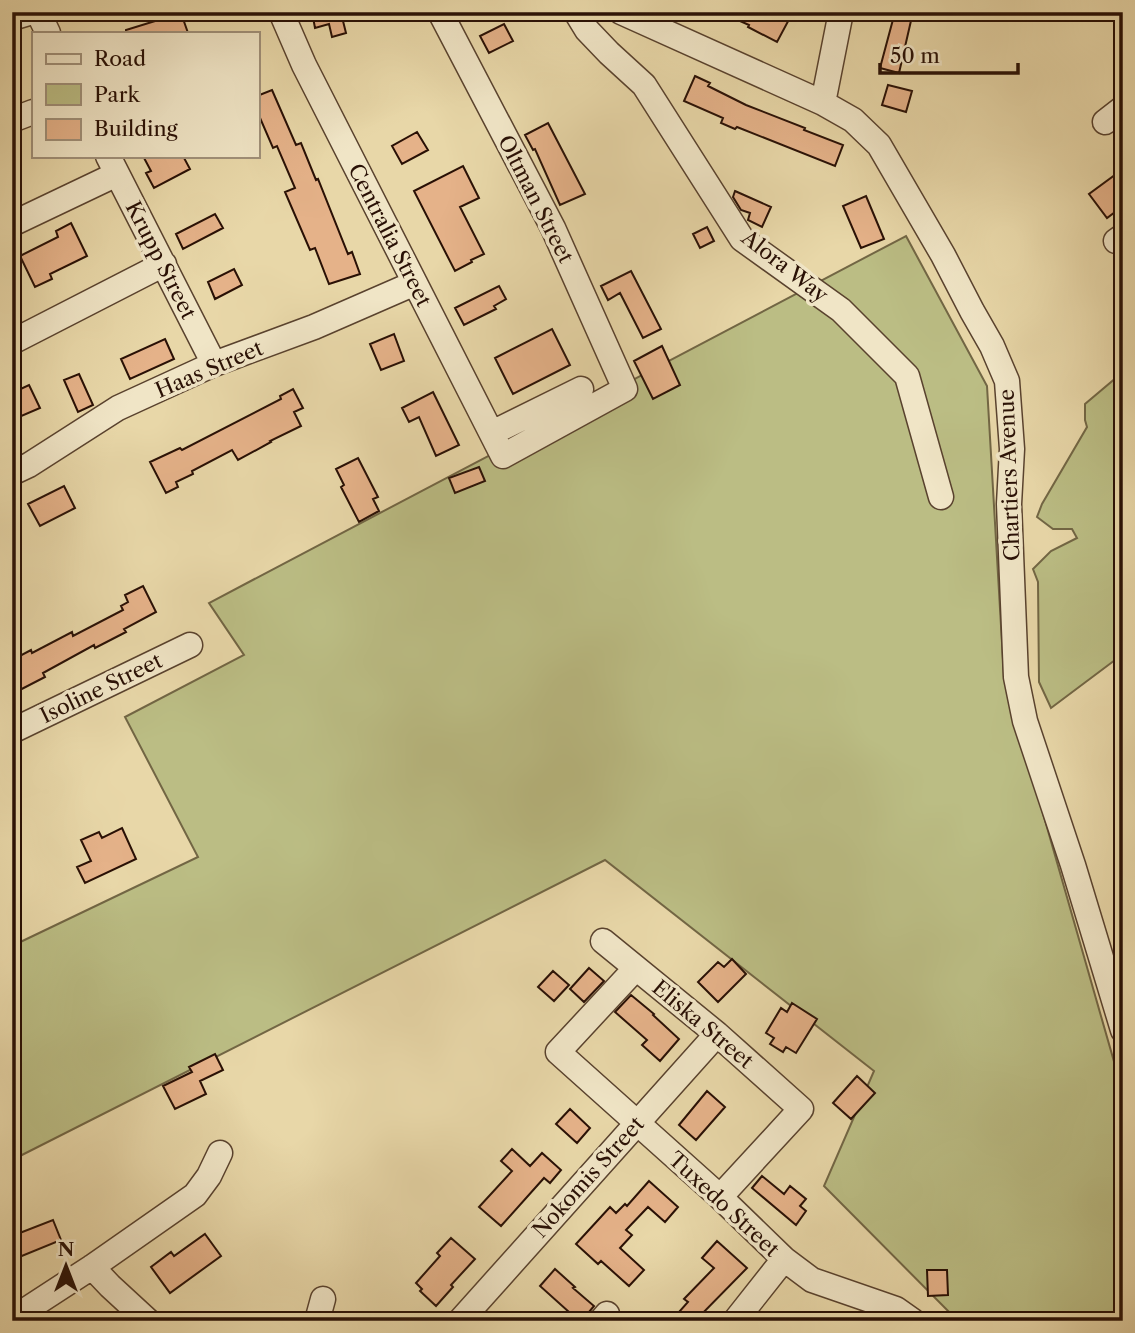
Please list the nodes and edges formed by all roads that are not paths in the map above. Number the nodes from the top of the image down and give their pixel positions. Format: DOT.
graph roads {
  1 [pos="32,12"];
  2 [pos="38,12"];
  3 [pos="281,12"];
  4 [pos="440,12"];
  5 [pos="576,12"];
  6 [pos="621,12"];
  7 [pos="841,12"];
  8 [pos="12,18"];
  9 [pos="48,32"];
  10 [pos="823,103"];
  11 [pos="32,112"];
  12 [pos="12,120"];
  13 [pos="113,165"];
  14 [pos="12,225"];
  15 [pos="164,264"];
  16 [pos="415,283"];
  17 [pos="12,342"];
  18 [pos="214,364"];
  19 [pos="581,388"];
  20 [pos="492,433"];
  21 [pos="503,456"];
  22 [pos="12,473"];
  23 [pos="941,497"];
  24 [pos="190,645"];
  25 [pos="12,731"];
  26 [pos="603,941"];
  27 [pos="636,968"];
  28 [pos="1123,1030"];
  29 [pos="717,1034"];
  30 [pos="636,1123"];
  31 [pos="220,1153"];
  32 [pos="720,1197"];
  33 [pos="783,1259"];
  34 [pos="92,1267"];
  35 [pos="12,1320"];
  36 [pos="148,1321"];
  37 [pos="460,1321"];
  38 [pos="735,1321"];
  39 [pos="913,1321"];
  1 -- 8 [label="street"];
  2 -- 9 [label="street"];
  3 -- 16 [label="street, Centralia Street"];
  4 -- 21 [label="street, Oltman Street"];
  5 -- 23 [label="street, Alora Way"];
  6 -- 10 [label="street, Chartiers Avenue"];
  7 -- 10 [label="street"];
  10 -- 28 [label="street, Chartiers Avenue"];
  11 -- 12 [label="street"];
  13 -- 14 [label="street"];
  13 -- 15 [label="street, Krupp Street"];
  15 -- 17 [label="street"];
  15 -- 18 [label="street, Krupp Street"];
  16 -- 18 [label="street, Haas Street"];
  16 -- 20 [label="street, Centralia Street"];
  18 -- 22 [label="street, Haas Street"];
  19 -- 20 [label="street"];
  20 -- 21 [label="street, Centralia Street"];
  24 -- 25 [label="street, Isoline Street"];
  26 -- 27 [label="street, Eliska Street"];
  27 -- 29 [label="street, Eliska Street"];
  27 -- 30 [label="street, Tuxedo Street"];
  29 -- 30 [label="street, Nokomis Street"];
  29 -- 32 [label="street, Eliska Street"];
  30 -- 32 [label="street, Tuxedo Street"];
  30 -- 37 [label="street, Nokomis Street"];
  31 -- 34 [label="street"];
  32 -- 33 [label="street, Tuxedo Street"];
  33 -- 38 [label="street"];
  33 -- 39 [label="street, Tuxedo Street"];
  34 -- 35 [label="street"];
  34 -- 36 [label="street"];
}
